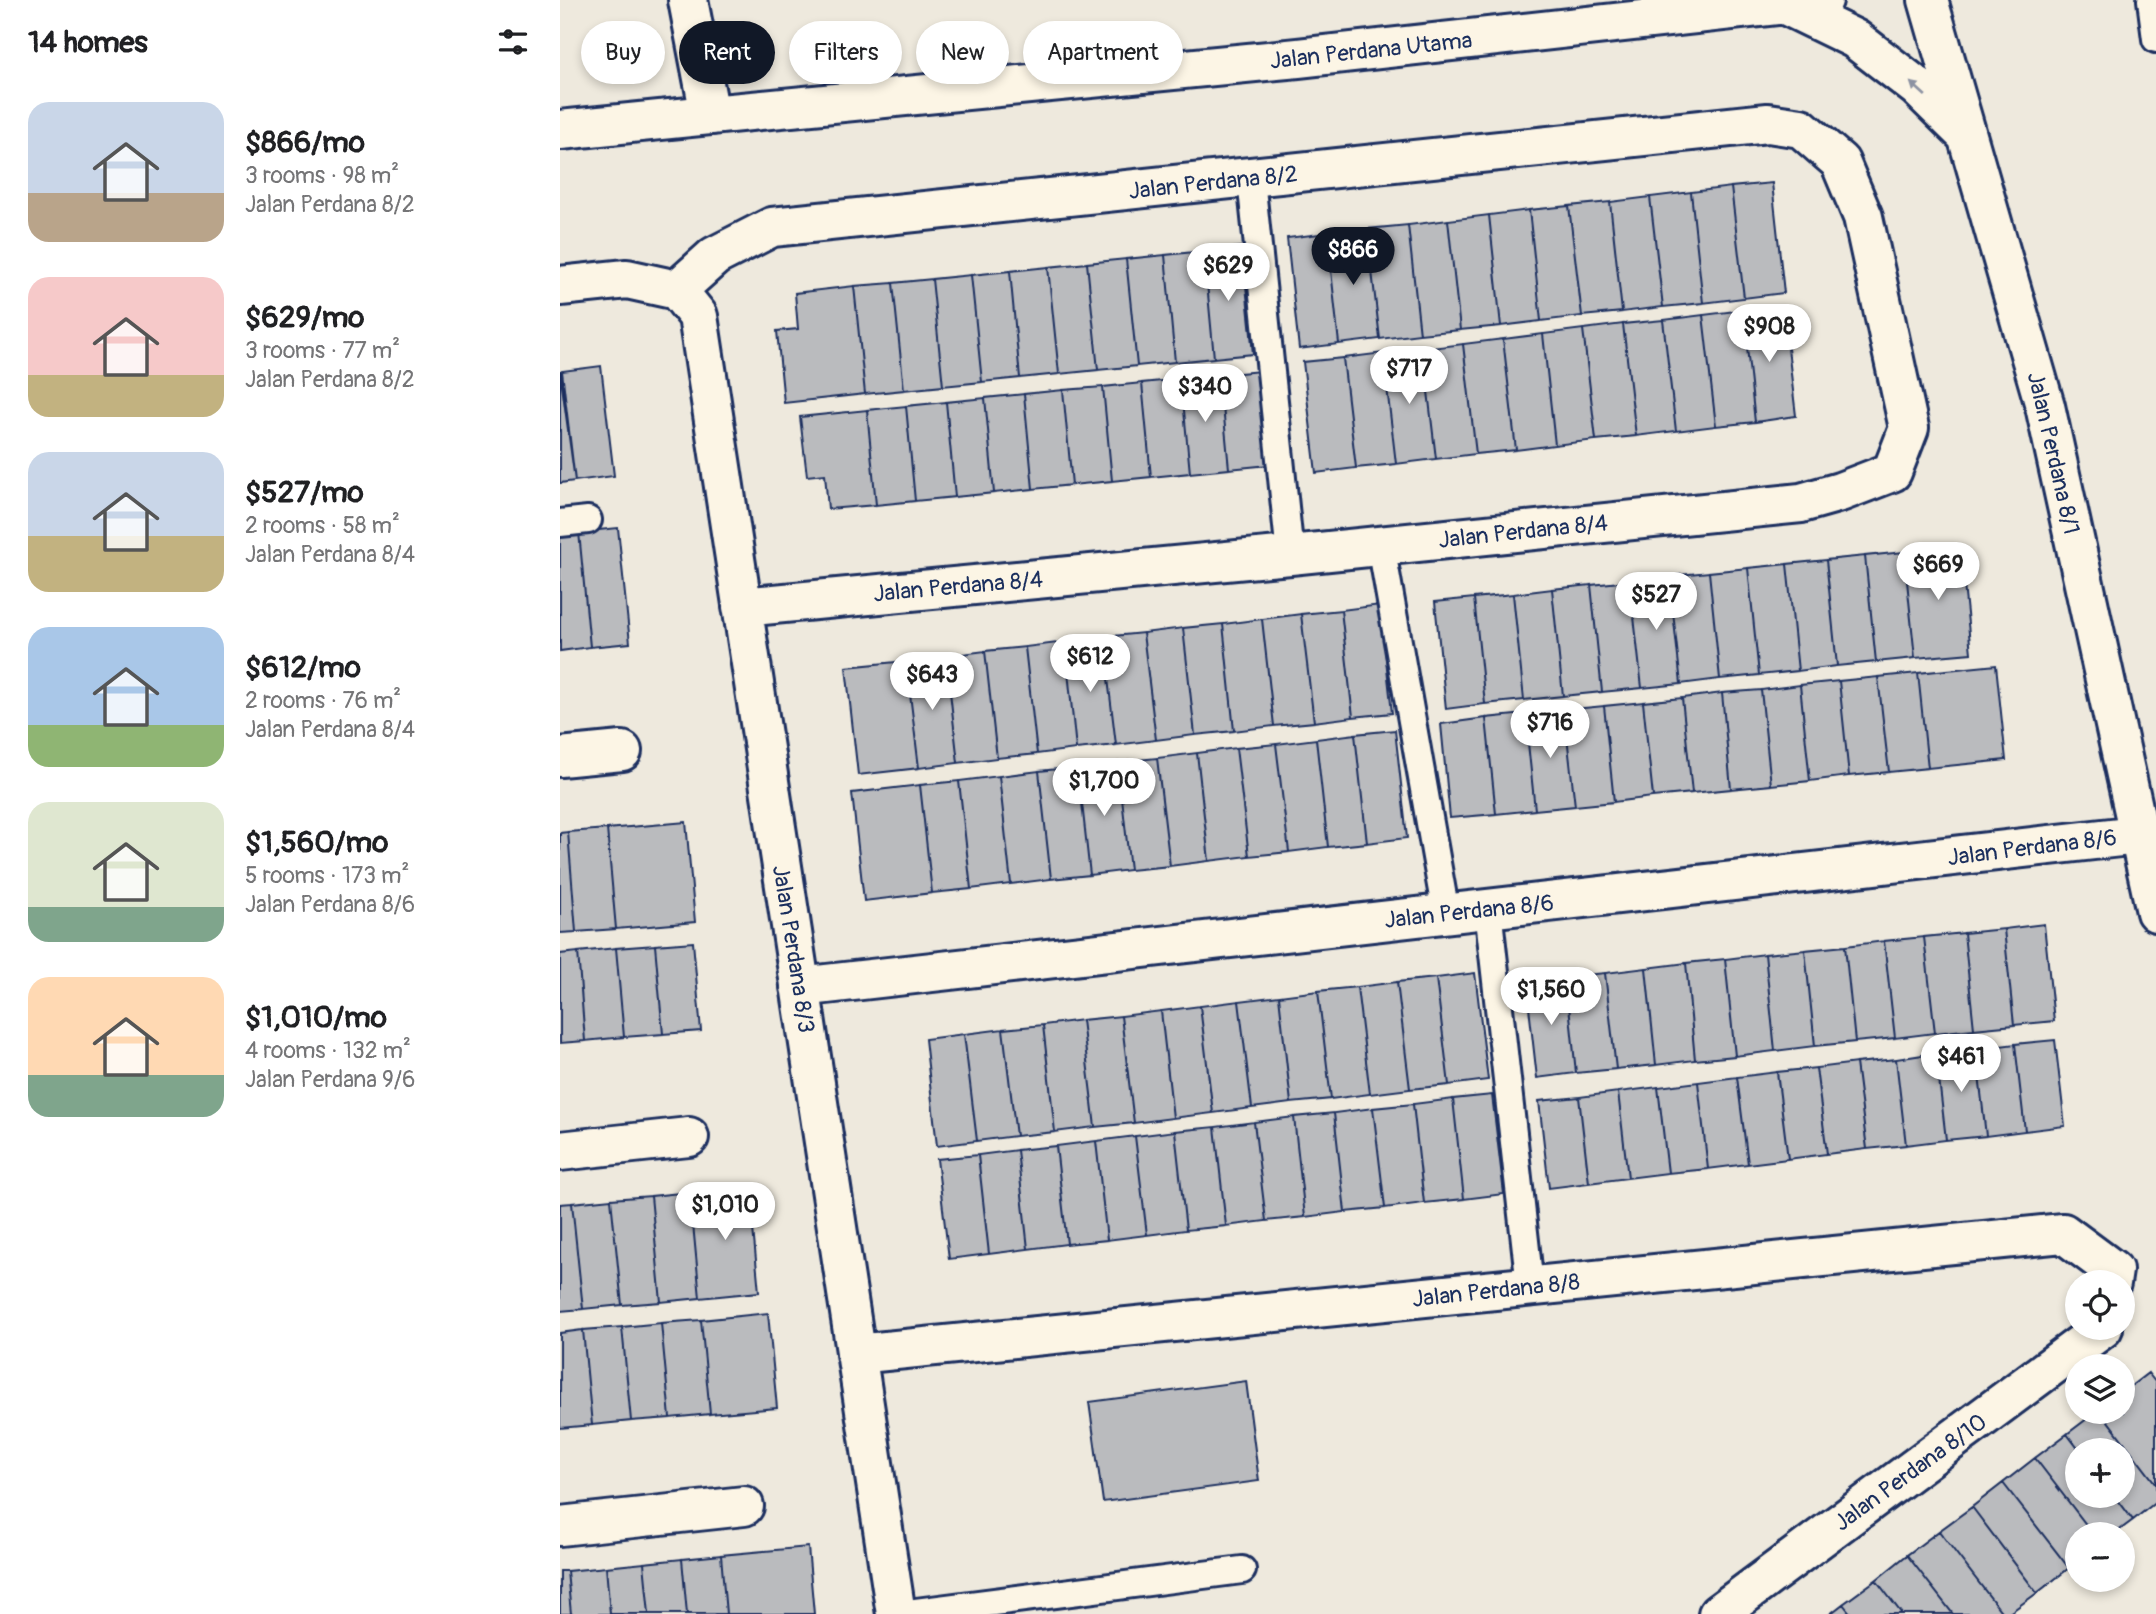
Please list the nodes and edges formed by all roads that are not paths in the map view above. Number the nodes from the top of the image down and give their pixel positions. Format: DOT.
graph roads {
  1 [pos="688,0"];
  2 [pos="1823,0"];
  3 [pos="1928,0"];
  4 [pos="2151,0"];
  5 [pos="1783,4"];
  6 [pos="2156,39"];
  7 [pos="710,115"];
  8 [pos="1768,123"];
  9 [pos="560,130"];
  10 [pos="1968,136"];
  11 [pos="1251,178"];
  12 [pos="560,286"];
  13 [pos="677,290"];
  14 [pos="588,520"];
  15 [pos="560,523"];
  16 [pos="1381,545"];
  17 [pos="1290,555"];
  18 [pos="742,607"];
  19 [pos="622,751"];
  20 [pos="560,757"];
  21 [pos="2137,835"];
  22 [pos="1488,909"];
  23 [pos="2156,912"];
  24 [pos="1446,914"];
  25 [pos="800,987"];
  26 [pos="689,1136"];
  27 [pos="560,1151"];
  28 [pos="2113,1270"];
  29 [pos="1530,1286"];
  30 [pos="2088,1340"];
  31 [pos="856,1354"];
  32 [pos="744,1506"];
  33 [pos="560,1526"];
  34 [pos="1242,1570"];
  35 [pos="898,1614"];
  36 [pos="1718,1614"];
  1 -- 7 [label="street"];
  2 -- 5 [label="street, Jalan Perdana Utama"];
  3 -- 10 [label="street, Jalan Perdana 8/1"];
  4 -- 6 [label="lane"];
  5 -- 7 [label="street, Jalan Perdana Utama"];
  10 -- 5 [label="street, one-way"];
  7 -- 9 [label="street, Jalan Perdana Utama"];
  8 -- 11 [label="street, Jalan Perdana 8/2"];
  8 -- 16 [label="street, Jalan Perdana 8/4"];
  10 -- 21 [label="street, Jalan Perdana 8/1"];
  11 -- 13 [label="street, Jalan Perdana 8/2"];
  11 -- 17 [label="lane"];
  12 -- 13 [label="street"];
  13 -- 18 [label="street, Jalan Perdana 8/3"];
  14 -- 15 [label="lane"];
  16 -- 17 [label="street, Jalan Perdana 8/4"];
  16 -- 24 [label="lane"];
  17 -- 18 [label="street, Jalan Perdana 8/4"];
  18 -- 25 [label="street, Jalan Perdana 8/3"];
  19 -- 20 [label="street"];
  21 -- 22 [label="street, Jalan Perdana 8/6"];
  21 -- 23 [label="street, Jalan Perdana 8/1"];
  22 -- 24 [label="street, Jalan Perdana 8/6"];
  22 -- 29 [label="lane"];
  24 -- 25 [label="street, Jalan Perdana 8/6"];
  25 -- 31 [label="street, Jalan Perdana 8/3"];
  26 -- 27 [label="street"];
  28 -- 29 [label="street, Jalan Perdana 8/8"];
  29 -- 31 [label="street, Jalan Perdana 8/8"];
  30 -- 36 [label="street, Jalan Perdana 8/10"];
  31 -- 35 [label="street, Jalan Perdana 8/3"];
  32 -- 33 [label="street"];
  34 -- 35 [label="lane"];
}
